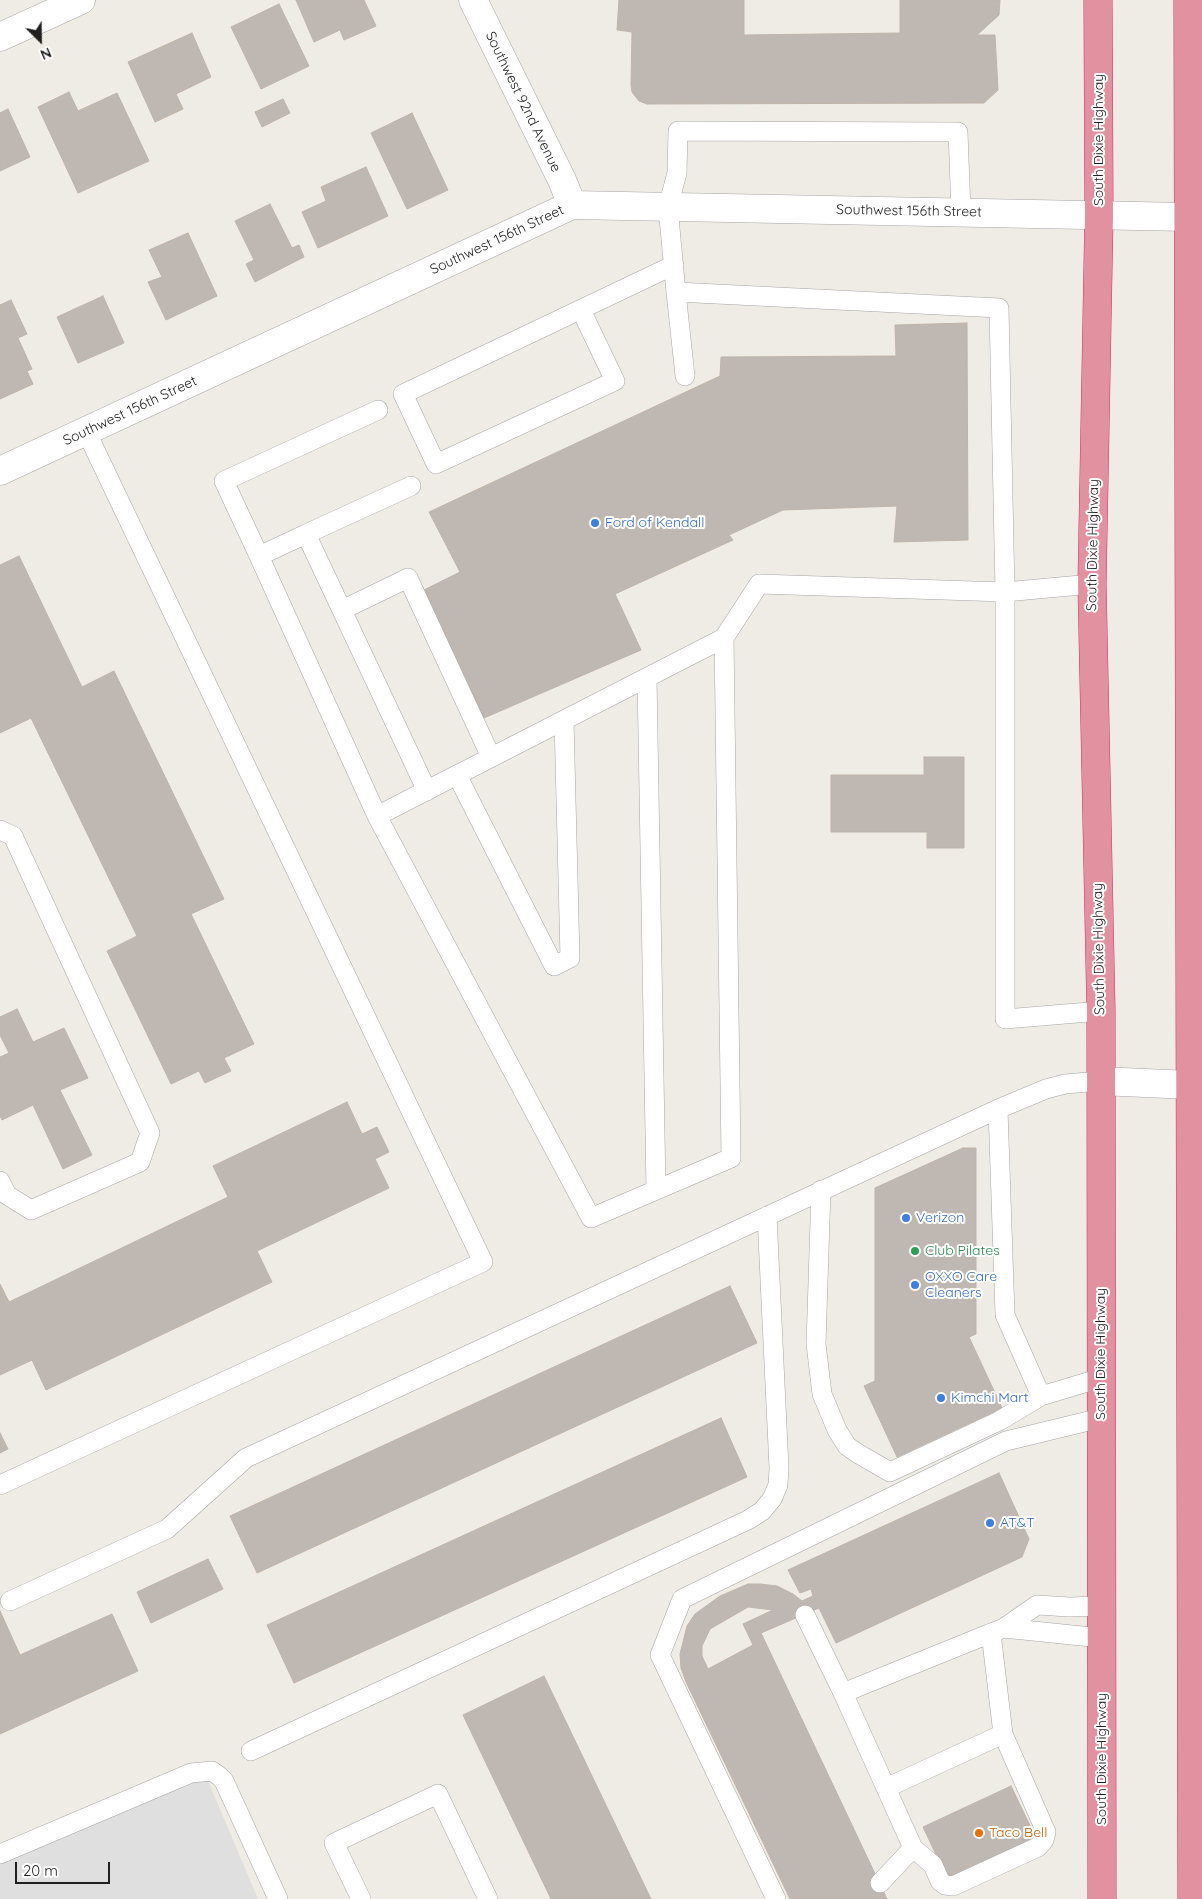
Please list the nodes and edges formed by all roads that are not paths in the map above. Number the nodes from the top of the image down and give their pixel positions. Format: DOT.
graph roads {
  1 [pos="81,0"];
  2 [pos="473,0"];
  3 [pos="1098,0"];
  4 [pos="1188,0"];
  5 [pos="0,37"];
  6 [pos="572,205"];
  7 [pos="668,207"];
  8 [pos="961,212"];
  9 [pos="1099,214"];
  10 [pos="1188,217"];
  11 [pos="674,265"];
  12 [pos="676,292"];
  13 [pos="581,310"];
  14 [pos="685,376"];
  15 [pos="378,410"];
  16 [pos="86,431"];
  17 [pos="0,471"];
  18 [pos="411,486"];
  19 [pos="306,534"];
  20 [pos="259,556"];
  21 [pos="1092,584"];
  22 [pos="1005,592"];
  23 [pos="342,610"];
  24 [pos="724,638"];
  25 [pos="647,678"];
  26 [pos="564,720"];
  27 [pos="491,757"];
  28 [pos="457,775"];
  29 [pos="426,791"];
  30 [pos="377,816"];
  31 [pos="0,830"];
  32 [pos="1100,1011"];
  33 [pos="1100,1081"];
  34 [pos="1190,1085"];
  35 [pos="998,1109"];
  36 [pos="0,1181"];
  37 [pos="656,1190"];
  38 [pos="821,1190"];
  39 [pos="767,1216"];
  40 [pos="1101,1378"];
  41 [pos="1041,1396"];
  42 [pos="1101,1418"];
  43 [pos="0,1485"];
  44 [pos="10,1601"];
  45 [pos="1101,1606"];
  46 [pos="805,1615"];
  47 [pos="997,1630"];
  48 [pos="1101,1638"];
  49 [pos="844,1693"];
  50 [pos="1003,1734"];
  51 [pos="251,1751"];
  52 [pos="886,1788"];
  53 [pos="913,1848"];
  54 [pos="0,1854"];
  55 [pos="880,1883"];
  56 [pos="1192,1898"];
  57 [pos="278,1899"];
  58 [pos="361,1899"];
  59 [pos="488,1899"];
  60 [pos="776,1899"];
  61 [pos="1102,1899"];
  1 -- 5 [label="street"];
  2 -- 6 [label="street, Southwest 92nd Avenue"];
  3 -- 9 [label="highway, South Dixie Highway"];
  4 -- 10 [label="highway"];
  6 -- 7 [label="street, Southwest 156th Street"];
  6 -- 16 [label="street, Southwest 156th Street"];
  7 -- 8 [label="street, Southwest 156th Street"];
  7 -- 8 [label="lane"];
  7 -- 11 [label="lane"];
  8 -- 9 [label="street, Southwest 156th Street"];
  9 -- 10 [label="street, Southwest 156th Street"];
  9 -- 21 [label="highway, South Dixie Highway"];
  10 -- 34 [label="highway"];
  11 -- 12 [label="lane"];
  11 -- 13 [label="lane"];
  12 -- 14 [label="lane"];
  12 -- 22 [label="lane"];
  13 -- 13 [label="lane"];
  15 -- 20 [label="lane"];
  16 -- 17 [label="street, Southwest 156th Street"];
  16 -- 43 [label="lane"];
  18 -- 19 [label="lane"];
  19 -- 20 [label="lane"];
  19 -- 23 [label="lane"];
  20 -- 30 [label="lane"];
  21 -- 22 [label="lane"];
  21 -- 32 [label="highway, South Dixie Highway"];
  22 -- 24 [label="lane"];
  22 -- 32 [label="lane"];
  23 -- 27 [label="lane"];
  23 -- 29 [label="lane"];
  24 -- 25 [label="lane"];
  24 -- 37 [label="lane"];
  25 -- 26 [label="lane"];
  25 -- 37 [label="lane"];
  26 -- 27 [label="lane"];
  26 -- 28 [label="lane"];
  27 -- 28 [label="lane"];
  28 -- 29 [label="lane"];
  29 -- 30 [label="lane"];
  30 -- 37 [label="lane"];
  31 -- 36 [label="lane"];
  32 -- 33 [label="highway, South Dixie Highway"];
  33 -- 34 [label="street"];
  33 -- 35 [label="lane"];
  33 -- 40 [label="highway, South Dixie Highway"];
  34 -- 56 [label="highway"];
  35 -- 38 [label="lane"];
  35 -- 41 [label="lane"];
  38 -- 39 [label="lane"];
  38 -- 41 [label="lane"];
  39 -- 44 [label="lane"];
  39 -- 51 [label="lane"];
  40 -- 41 [label="lane"];
  40 -- 42 [label="highway, South Dixie Highway"];
  42 -- 45 [label="highway, South Dixie Highway"];
  42 -- 60 [label="lane"];
  45 -- 47 [label="lane"];
  45 -- 48 [label="highway, South Dixie Highway"];
  46 -- 49 [label="lane"];
  47 -- 48 [label="lane"];
  47 -- 49 [label="lane"];
  47 -- 50 [label="lane"];
  48 -- 61 [label="highway, South Dixie Highway"];
  49 -- 52 [label="lane"];
  50 -- 52 [label="lane"];
  50 -- 53 [label="lane"];
  52 -- 53 [label="lane"];
  53 -- 55 [label="lane"];
  54 -- 57 [label="lane"];
  58 -- 59 [label="lane"];
}
